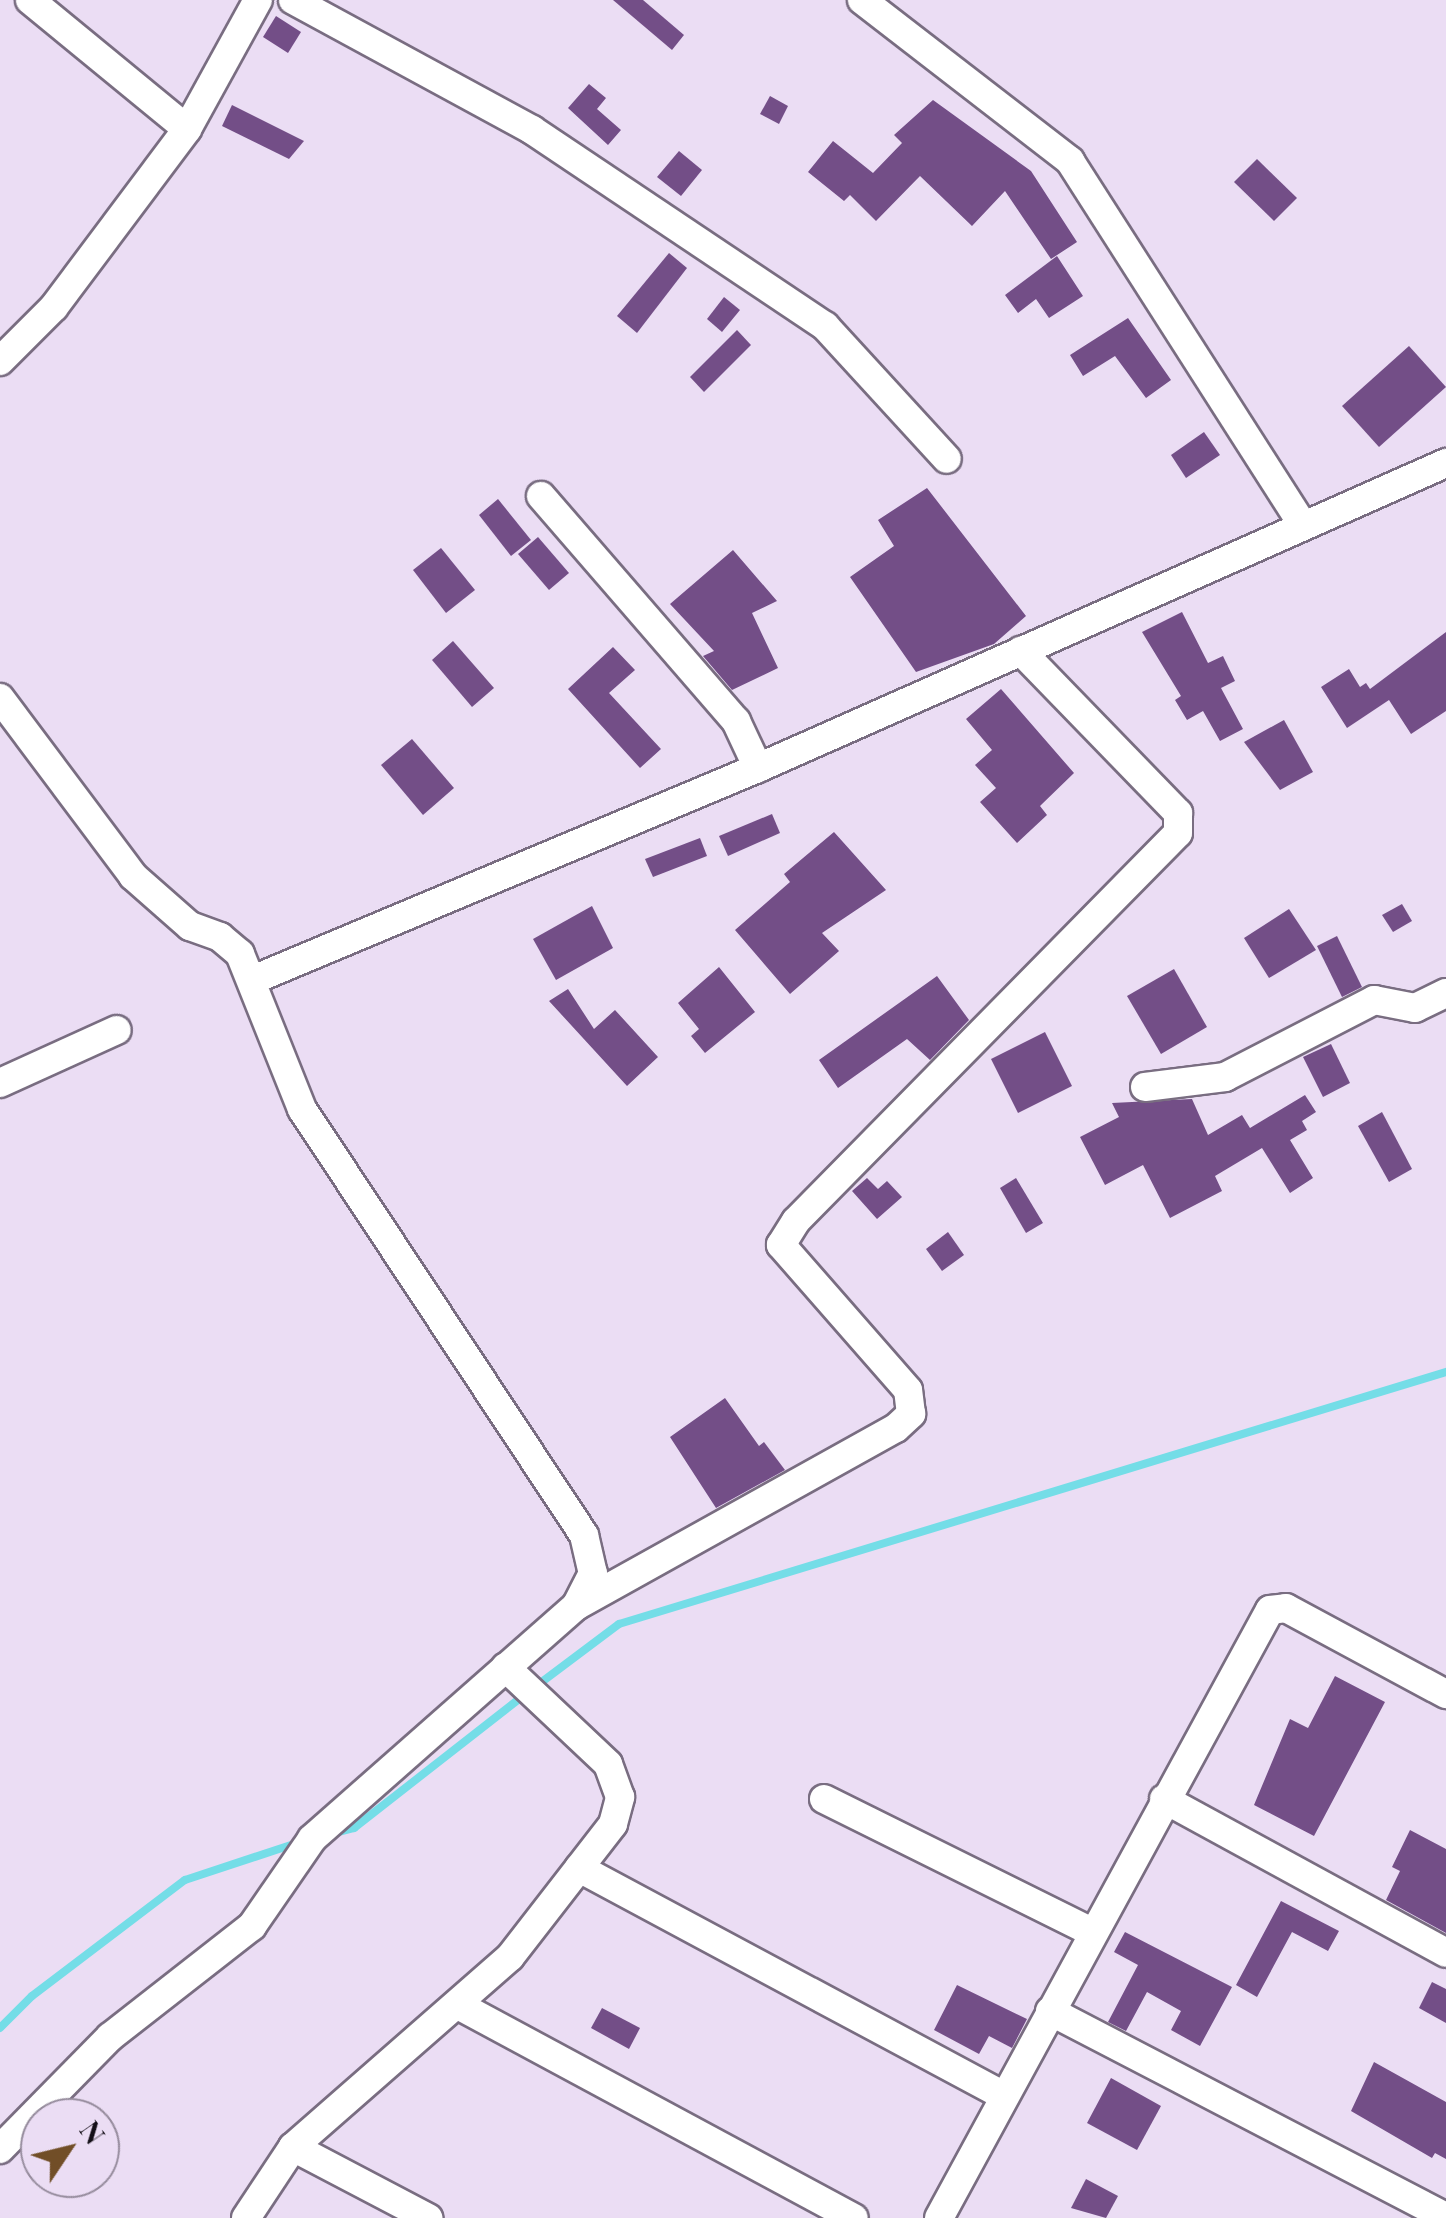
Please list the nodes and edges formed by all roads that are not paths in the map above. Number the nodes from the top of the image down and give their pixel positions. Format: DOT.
graph roads {
  1 [pos="30,0"];
  2 [pos="258,0"];
  3 [pos="293,0"];
  4 [pos="862,0"];
  5 [pos="187,129"];
  6 [pos="0,361"];
  7 [pos="947,458"];
  8 [pos="1446,463"];
  9 [pos="542,496"];
  10 [pos="1303,526"];
  11 [pos="1021,651"];
  12 [pos="0,698"];
  13 [pos="758,768"];
  14 [pos="255,979"];
  15 [pos="1446,993"];
  16 [pos="117,1030"];
  17 [pos="0,1083"];
  18 [pos="1146,1087"];
  19 [pos="576,1606"];
  20 [pos="505,1666"];
  21 [pos="1446,1694"];
  22 [pos="824,1799"];
  23 [pos="1164,1799"];
  24 [pos="579,1868"];
  25 [pos="1092,1932"];
  26 [pos="1446,1953"];
  27 [pos="460,2006"];
  28 [pos="1050,2011"];
  29 [pos="1004,2096"];
  30 [pos="293,2147"];
  31 [pos="0,2150"];
  32 [pos="941,2217"];
  33 [pos="1446,2217"];
  34 [pos="246,2218"];
  35 [pos="428,2218"];
  36 [pos="853,2218"];
  1 -- 5 [label="street"];
  2 -- 5 [label="street"];
  3 -- 7 [label="street"];
  4 -- 10 [label="street"];
  5 -- 6 [label="street"];
  8 -- 10 [label="street"];
  9 -- 13 [label="street"];
  10 -- 11 [label="street"];
  11 -- 13 [label="street"];
  11 -- 19 [label="street"];
  12 -- 14 [label="street"];
  13 -- 14 [label="street"];
  14 -- 19 [label="street"];
  15 -- 18 [label="street"];
  16 -- 17 [label="street"];
  19 -- 20 [label="street"];
  20 -- 24 [label="street"];
  20 -- 31 [label="street"];
  21 -- 23 [label="street"];
  22 -- 25 [label="street"];
  23 -- 25 [label="street"];
  23 -- 26 [label="street"];
  24 -- 27 [label="street"];
  24 -- 29 [label="street"];
  25 -- 28 [label="street"];
  27 -- 30 [label="street"];
  27 -- 36 [label="street"];
  28 -- 29 [label="street"];
  28 -- 33 [label="street"];
  29 -- 32 [label="street"];
  30 -- 34 [label="street"];
  30 -- 35 [label="street"];
}
